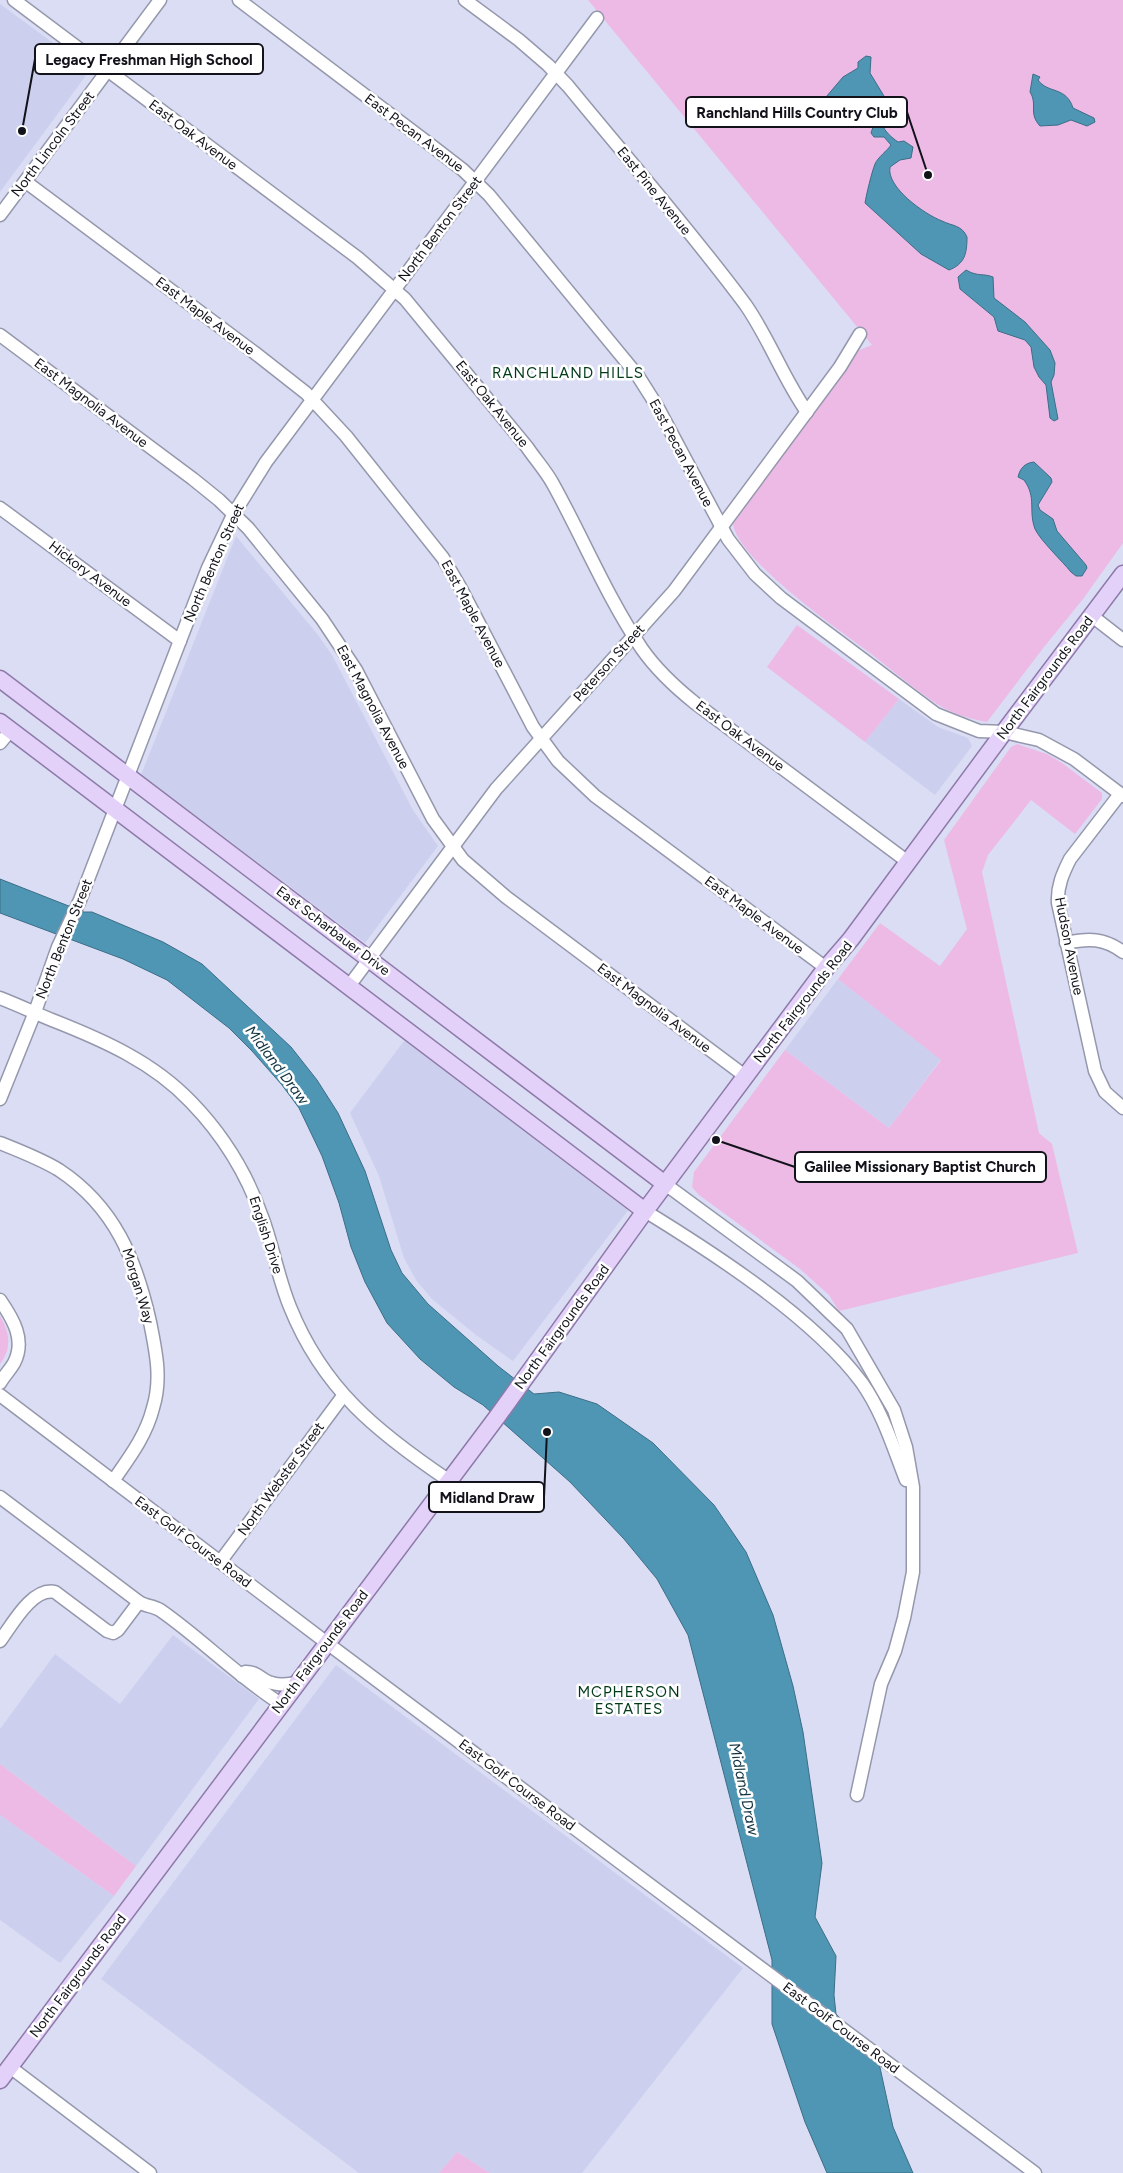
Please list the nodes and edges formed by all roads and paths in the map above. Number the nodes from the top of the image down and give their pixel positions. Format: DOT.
graph roads {
  1 [pos="14,0"];
  2 [pos="160,0"];
  3 [pos="239,0"];
  4 [pos="466,0"];
  5 [pos="597,18"];
  6 [pos="108,71"];
  7 [pos="556,74"];
  8 [pos="26,182"];
  9 [pos="476,182"];
  10 [pos="0,215"];
  11 [pos="395,290"];
  12 [pos="860,334"];
  13 [pos="0,335"];
  14 [pos="313,401"];
  15 [pos="807,412"];
  16 [pos="0,508"];
  17 [pos="233,514"];
  18 [pos="722,528"];
  19 [pos="1123,574"];
  20 [pos="1092,616"];
  21 [pos="634,636"];
  22 [pos="1123,640"];
  23 [pos="180,641"];
  24 [pos="0,679"];
  25 [pos="5,726"];
  26 [pos="1004,732"];
  27 [pos="540,738"];
  28 [pos="0,743"];
  29 [pos="127,776"];
  30 [pos="1122,795"];
  31 [pos="114,809"];
  32 [pos="453,847"];
  33 [pos="908,862"];
  34 [pos="1066,943"];
  35 [pos="1123,952"];
  36 [pos="369,959"];
  37 [pos="826,968"];
  38 [pos="349,986"];
  39 [pos="0,998"];
  40 [pos="35,1012"];
  41 [pos="745,1076"];
  42 [pos="0,1100"];
  43 [pos="1123,1108"];
  44 [pos="0,1143"];
  45 [pos="665,1184"];
  46 [pos="645,1211"];
  47 [pos="0,1300"];
  48 [pos="0,1383"];
  49 [pos="0,1395"];
  50 [pos="343,1396"];
  51 [pos="448,1480"];
  52 [pos="113,1481"];
  53 [pos="0,1497"];
  54 [pos="914,1502"];
  55 [pos="220,1562"];
  56 [pos="139,1602"];
  57 [pos="0,1641"];
  58 [pos="327,1643"];
  59 [pos="242,1676"];
  60 [pos="297,1682"];
  61 [pos="281,1704"];
  62 [pos="857,1795"];
  63 [pos="5,2074"];
  64 [pos="150,2173"];
  65 [pos="1035,2173"];
  1 -- 6 [label="street, East Oak Avenue"];
  2 -- 6 [label="street, North Lincoln Street"];
  3 -- 9 [label="street, East Pecan Avenue"];
  4 -- 7 [label="street, East Pine Avenue"];
  5 -- 7 [label="street, North Benton Street"];
  6 -- 8 [label="street, North Lincoln Street"];
  6 -- 11 [label="street, East Oak Avenue"];
  7 -- 9 [label="street, North Benton Street"];
  7 -- 15 [label="street, East Pine Avenue"];
  8 -- 10 [label="street, North Lincoln Street"];
  8 -- 14 [label="street, East Maple Avenue"];
  9 -- 11 [label="street, North Benton Street"];
  9 -- 18 [label="street, East Pecan Avenue"];
  11 -- 14 [label="street, North Benton Street"];
  11 -- 21 [label="street, East Oak Avenue"];
  12 -- 15 [label="street, Peterson Street"];
  13 -- 17 [label="street, East Magnolia Avenue"];
  14 -- 17 [label="street, North Benton Street"];
  14 -- 27 [label="street, East Maple Avenue"];
  15 -- 18 [label="street, Peterson Street"];
  16 -- 23 [label="street, Hickory Avenue"];
  17 -- 23 [label="street, North Benton Street"];
  17 -- 32 [label="street, East Magnolia Avenue"];
  18 -- 21 [label="street, Peterson Street"];
  18 -- 26 [label="street, East Pecan Avenue"];
  19 -- 20 [label="main road, North Fairgrounds Road"];
  20 -- 22 [label="street"];
  20 -- 26 [label="main road, North Fairgrounds Road"];
  21 -- 27 [label="street, Peterson Street"];
  21 -- 33 [label="street, East Oak Avenue"];
  23 -- 29 [label="street, North Benton Street"];
  24 -- 29 [label="main road, East Scharbauer Drive"];
  25 -- 28 [label="street"];
  25 -- 31 [label="main road"];
  26 -- 30 [label="street, East Pecan Avenue"];
  26 -- 33 [label="main road, North Fairgrounds Road"];
  27 -- 32 [label="street, Peterson Street"];
  27 -- 37 [label="street, East Maple Avenue"];
  29 -- 31 [label="street, North Benton Street"];
  29 -- 36 [label="main road, East Scharbauer Drive"];
  30 -- 34 [label="street, Hudson Avenue"];
  31 -- 38 [label="main road"];
  31 -- 40 [label="street, North Benton Street"];
  32 -- 36 [label="street, Peterson Street"];
  32 -- 41 [label="street, East Magnolia Avenue"];
  33 -- 37 [label="main road, North Fairgrounds Road"];
  34 -- 35 [label="street"];
  34 -- 43 [label="street, Hudson Avenue"];
  36 -- 38 [label="street, Peterson Street"];
  36 -- 45 [label="main road, East Scharbauer Drive"];
  37 -- 41 [label="main road, North Fairgrounds Road"];
  38 -- 46 [label="main road"];
  39 -- 40 [label="street, English Drive"];
  40 -- 42 [label="street, North Benton Street"];
  40 -- 50 [label="street, English Drive"];
  41 -- 45 [label="main road, North Fairgrounds Road"];
  44 -- 52 [label="street, Morgan Way"];
  45 -- 46 [label="main road, North Fairgrounds Road"];
  45 -- 54 [label="street"];
  46 -- 51 [label="main road, North Fairgrounds Road"];
  46 -- 54 [label="street"];
  47 -- 48 [label="street"];
  49 -- 52 [label="street, East Golf Course Road"];
  50 -- 51 [label="street, English Drive"];
  50 -- 55 [label="street, North Webster Street"];
  51 -- 58 [label="main road, North Fairgrounds Road"];
  52 -- 55 [label="street, East Golf Course Road"];
  53 -- 56 [label="street"];
  54 -- 62 [label="street"];
  55 -- 58 [label="street, East Golf Course Road"];
  56 -- 57 [label="street"];
  56 -- 59 [label="street"];
  58 -- 60 [label="main road, North Fairgrounds Road"];
  58 -- 65 [label="street, East Golf Course Road"];
  59 -- 60 [label="street"];
  59 -- 61 [label="street"];
  60 -- 61 [label="main road, North Fairgrounds Road"];
  61 -- 63 [label="main road, North Fairgrounds Road"];
  63 -- 64 [label="street"];
}
